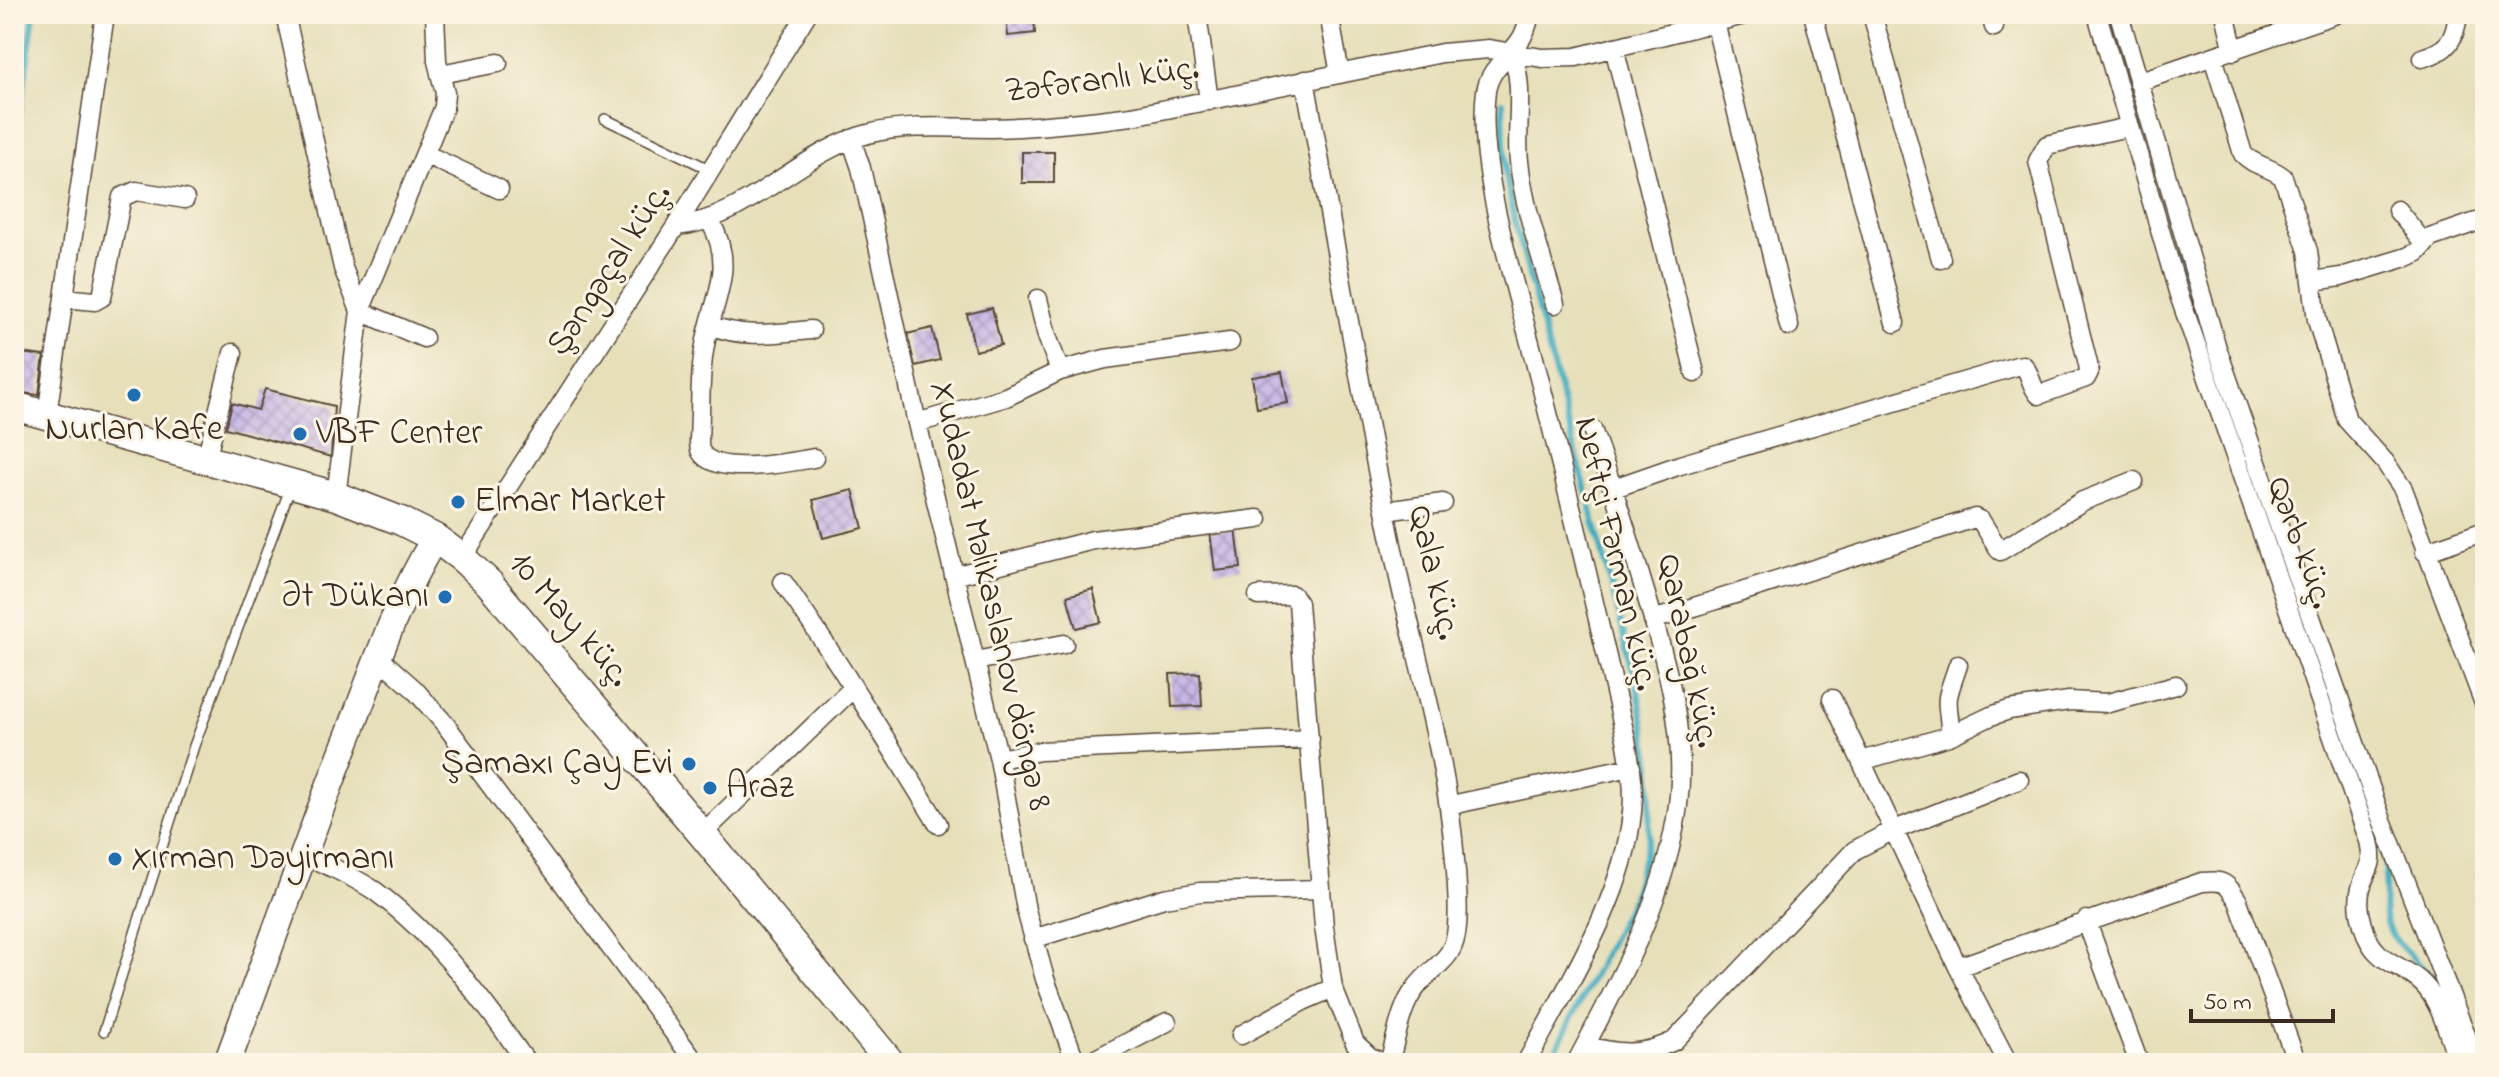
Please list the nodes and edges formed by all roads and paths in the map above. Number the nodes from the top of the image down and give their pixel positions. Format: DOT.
graph roads {
  1 [pos="105,14"];
  2 [pos="285,14"];
  3 [pos="435,14"];
  4 [pos="807,14"];
  5 [pos="1197,14"];
  6 [pos="1329,14"];
  7 [pos="1530,14"];
  8 [pos="1748,14"];
  9 [pos="1813,14"];
  10 [pos="1872,14"];
  11 [pos="2097,14"];
  12 [pos="2119,14"];
  13 [pos="2225,14"];
  14 [pos="2336,14"];
  15 [pos="2458,14"];
  16 [pos="1715,22"];
  17 [pos="1614,47"];
  18 [pos="2234,51"];
  19 [pos="1511,52"];
  20 [pos="2213,57"];
  21 [pos="2422,58"];
  22 [pos="498,63"];
  23 [pos="440,74"];
  24 [pos="1340,74"];
  25 [pos="1305,80"];
  26 [pos="2138,82"];
  27 [pos="1209,101"];
  28 [pos="605,119"];
  29 [pos="2128,127"];
  30 [pos="851,139"];
  31 [pos="425,154"];
  32 [pos="711,170"];
  33 [pos="499,189"];
  34 [pos="185,199"];
  35 [pos="2397,210"];
  36 [pos="710,221"];
  37 [pos="2476,222"];
  38 [pos="676,226"];
  39 [pos="2424,243"];
  40 [pos="1941,259"];
  41 [pos="2313,281"];
  42 [pos="64,298"];
  43 [pos="1038,299"];
  44 [pos="1555,304"];
  45 [pos="360,311"];
  46 [pos="1895,323"];
  47 [pos="710,325"];
  48 [pos="1789,326"];
  49 [pos="811,330"];
  50 [pos="424,338"];
  51 [pos="1230,342"];
  52 [pos="233,353"];
  53 [pos="1060,371"];
  54 [pos="1695,373"];
  55 [pos="14,406"];
  56 [pos="47,415"];
  57 [pos="917,423"];
  58 [pos="1592,429"];
  59 [pos="814,458"];
  60 [pos="206,459"];
  61 [pos="2134,481"];
  62 [pos="292,483"];
  63 [pos="1614,488"];
  64 [pos="336,496"];
  65 [pos="1443,503"];
  66 [pos="1385,511"];
  67 [pos="1258,519"];
  68 [pos="2485,531"];
  69 [pos="435,538"];
  70 [pos="2425,552"];
  71 [pos="462,558"];
  72 [pos="954,576"];
  73 [pos="783,582"];
  74 [pos="1258,596"];
  75 [pos="1653,620"];
  76 [pos="1064,644"];
  77 [pos="378,657"];
  78 [pos="975,661"];
  79 [pos="1958,665"];
  80 [pos="2176,685"];
  81 [pos="852,689"];
  82 [pos="1832,699"];
  83 [pos="2485,706"];
  84 [pos="1949,736"];
  85 [pos="1310,739"];
  86 [pos="999,759"];
  87 [pos="1861,761"];
  88 [pos="1631,767"];
  89 [pos="2019,780"];
  90 [pos="1451,805"];
  91 [pos="938,824"];
  92 [pos="1892,831"];
  93 [pos="702,834"];
  94 [pos="303,854"];
  95 [pos="1321,889"];
  96 [pos="2086,920"];
  97 [pos="1033,939"];
  98 [pos="1958,967"];
  99 [pos="1333,988"];
  100 [pos="1167,1022"];
  101 [pos="104,1031"];
  102 [pos="1241,1035"];
  103 [pos="1586,1045"];
  104 [pos="231,1062"];
  105 [pos="527,1063"];
  106 [pos="696,1063"];
  107 [pos="891,1063"];
  108 [pos="1076,1063"];
  109 [pos="1088,1063"];
  110 [pos="1386,1063"];
  111 [pos="1526,1063"];
  112 [pos="1576,1063"];
  113 [pos="2008,1063"];
  114 [pos="2139,1063"];
  115 [pos="2297,1063"];
  116 [pos="2459,1063"];
  117 [pos="2477,1063"];
  1 -- 42 [label="street"];
  2 -- 45 [label="street"];
  3 -- 23 [label="street"];
  4 -- 32 [label="street, Şəngəçal küç."];
  5 -- 27 [label="street"];
  6 -- 24 [label="street"];
  7 -- 19 [label="street"];
  8 -- 16 [label="street, Zəfəranlı küç."];
  9 -- 46 [label="street"];
  10 -- 40 [label="street"];
  11 -- 29 [label="street, Qərb küç."];
  12 -- 26 [label="street, Qərb küç."];
  13 -- 18 [label="street"];
  14 -- 18 [label="street"];
  15 -- 21 [label="street"];
  16 -- 17 [label="street, Zəfəranlı küç."];
  16 -- 48 [label="street"];
  17 -- 19 [label="street, Zəfəranlı küç."];
  17 -- 54 [label="street"];
  18 -- 20 [label="street"];
  19 -- 24 [label="street, Zəfəranlı küç."];
  19 -- 44 [label="street"];
  19 -- 88 [label="street, Neftçi Fərman küç."];
  20 -- 26 [label="street"];
  20 -- 41 [label="street"];
  22 -- 23 [label="street"];
  23 -- 31 [label="street"];
  24 -- 25 [label="street, Zəfəranlı küç."];
  25 -- 27 [label="street, Zəfəranlı küç."];
  25 -- 66 [label="street, Qala küç."];
  26 -- 117 [label="street, Qərb küç."];
  27 -- 30 [label="street, Zəfəranlı küç."];
  28 -- 32 [label="lane"];
  29 -- 63 [label="street"];
  29 -- 116 [label="street, Qərb küç."];
  30 -- 36 [label="street, Zəfəranlı küç."];
  30 -- 57 [label="street, Xudadat Məlikaslanov döngə 8"];
  31 -- 33 [label="street"];
  31 -- 45 [label="street"];
  32 -- 38 [label="street, Şəngəçal küç."];
  34 -- 42 [label="street"];
  35 -- 39 [label="street"];
  36 -- 38 [label="street, Zəfəranlı küç."];
  36 -- 47 [label="street"];
  37 -- 39 [label="street"];
  38 -- 71 [label="street, Şəngəçal küç."];
  39 -- 41 [label="street"];
  41 -- 70 [label="street"];
  42 -- 56 [label="street"];
  43 -- 53 [label="street"];
  45 -- 50 [label="street"];
  45 -- 64 [label="street"];
  47 -- 49 [label="street"];
  47 -- 59 [label="street"];
  51 -- 53 [label="street"];
  52 -- 60 [label="street"];
  53 -- 57 [label="street"];
  55 -- 56 [label="main road, 10 May küç."];
  56 -- 60 [label="main road, 10 May küç."];
  57 -- 72 [label="street, Xudadat Məlikaslanov döngə 8"];
  58 -- 63 [label="street, Qarabağ küç."];
  60 -- 62 [label="main road, 10 May küç."];
  61 -- 75 [label="street"];
  62 -- 64 [label="main road, 10 May küç."];
  62 -- 101 [label="lane"];
  63 -- 75 [label="street, Qarabağ küç."];
  64 -- 69 [label="main road, 10 May küç."];
  65 -- 66 [label="street"];
  66 -- 90 [label="street, Qala küç."];
  67 -- 72 [label="street"];
  68 -- 70 [label="street"];
  69 -- 71 [label="main road, 10 May küç."];
  69 -- 77 [label="street"];
  70 -- 83 [label="street"];
  71 -- 93 [label="main road, 10 May küç."];
  72 -- 78 [label="street, Xudadat Məlikaslanov döngə 8"];
  73 -- 81 [label="street"];
  74 -- 85 [label="street"];
  75 -- 103 [label="street, Qarabağ küç."];
  76 -- 78 [label="street"];
  77 -- 94 [label="street"];
  77 -- 106 [label="street"];
  78 -- 86 [label="street, Xudadat Məlikaslanov döngə 8"];
  79 -- 84 [label="street"];
  80 -- 84 [label="street"];
  81 -- 91 [label="street"];
  81 -- 93 [label="street"];
  82 -- 87 [label="street"];
  84 -- 87 [label="street"];
  85 -- 86 [label="street"];
  85 -- 95 [label="street"];
  86 -- 97 [label="street, Xudadat Məlikaslanov döngə 8"];
  87 -- 92 [label="street"];
  88 -- 90 [label="street"];
  88 -- 111 [label="street, Neftçi Fərman küç."];
  89 -- 92 [label="street"];
  90 -- 110 [label="street, Qala küç."];
  92 -- 98 [label="street"];
  92 -- 103 [label="street"];
  93 -- 107 [label="main road, 10 May küç."];
  94 -- 104 [label="street"];
  94 -- 105 [label="street"];
  95 -- 97 [label="street"];
  95 -- 99 [label="street"];
  96 -- 98 [label="street"];
  96 -- 114 [label="street"];
  96 -- 115 [label="street"];
  97 -- 108 [label="street, Xudadat Məlikaslanov döngə 8"];
  98 -- 113 [label="street"];
  99 -- 102 [label="street"];
  99 -- 110 [label="street"];
  100 -- 109 [label="street"];
  103 -- 112 [label="street, Qarabağ küç."];
}
